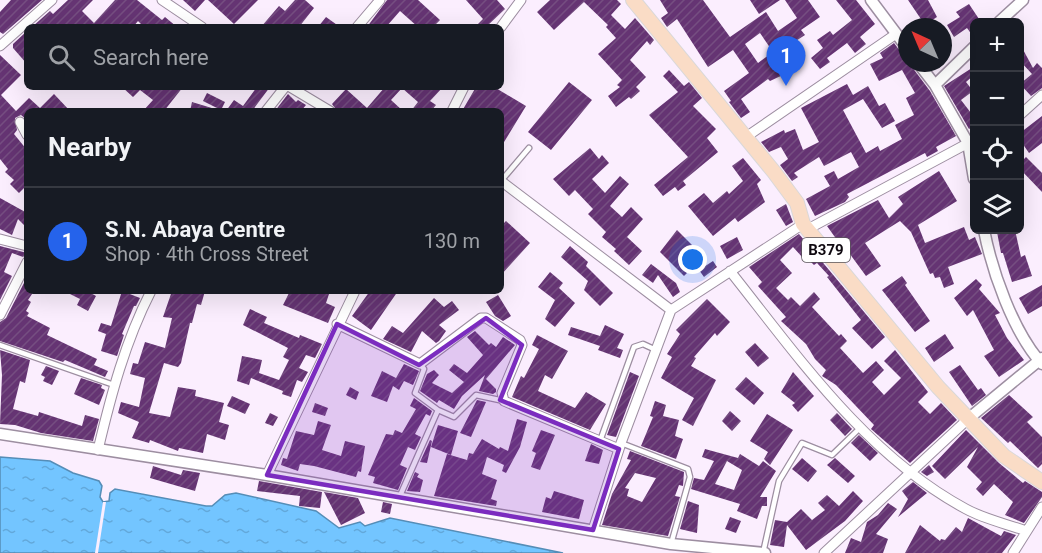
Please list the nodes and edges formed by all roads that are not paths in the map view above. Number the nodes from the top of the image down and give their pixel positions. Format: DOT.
graph roads {
  1 [pos="52,0"];
  2 [pos="162,0"];
  3 [pos="380,0"];
  4 [pos="521,0"];
  5 [pos="633,0"];
  6 [pos="871,0"];
  7 [pos="1023,0"];
  8 [pos="1003,18"];
  9 [pos="25,24"];
  10 [pos="198,24"];
  11 [pos="360,24"];
  12 [pos="503,24"];
  13 [pos="24,25"];
  14 [pos="896,34"];
  15 [pos="898,37"];
  16 [pos="0,46"];
  17 [pos="970,52"];
  18 [pos="925,72"];
  19 [pos="935,85"];
  20 [pos="283,90"];
  21 [pos="299,90"];
  22 [pos="462,90"];
  23 [pos="1042,95"];
  24 [pos="268,108"];
  25 [pos="326,108"];
  26 [pos="454,108"];
  27 [pos="1024,111"];
  28 [pos="20,122"];
  29 [pos="24,129"];
  30 [pos="746,137"];
  31 [pos="970,139"];
  32 [pos="970,142"];
  33 [pos="529,148"];
  34 [pos="504,177"];
  35 [pos="504,183"];
  36 [pos="806,226"];
  37 [pos="985,234"];
  38 [pos="0,239"];
  39 [pos="24,245"];
  40 [pos="24,268"];
  41 [pos="730,271"];
  42 [pos="150,294"];
  43 [pos="353,294"];
  44 [pos="671,310"];
  45 [pos="0,315"];
  46 [pos="338,324"];
  47 [pos="0,345"];
  48 [pos="656,350"];
  49 [pos="1041,360"];
  50 [pos="420,364"];
  51 [pos="114,385"];
  52 [pos="504,401"];
  53 [pos="438,410"];
  54 [pos="969,419"];
  55 [pos="860,428"];
  56 [pos="0,434"];
  57 [pos="600,441"];
  58 [pos="620,446"];
  59 [pos="98,450"];
  60 [pos="910,472"];
  61 [pos="267,475"];
  62 [pos="1042,482"];
  63 [pos="399,498"];
  64 [pos="1042,507"];
  65 [pos="593,530"];
  66 [pos="1026,531"];
  67 [pos="671,544"];
  68 [pos="764,553"];
  69 [pos="824,553"];
  70 [pos="1013,553"];
  1 -- 9 [label="street"];
  2 -- 10 [label="street"];
  3 -- 11 [label="street"];
  4 -- 12 [label="street"];
  5 -- 30 [label="main road, B379"];
  6 -- 14 [label="street"];
  7 -- 8 [label="street"];
  13 -- 16 [label="street"];
  14 -- 15 [label="street"];
  14 -- 30 [label="street"];
  17 -- 19 [label="street"];
  18 -- 19 [label="street"];
  19 -- 31 [label="street"];
  20 -- 24 [label="street"];
  21 -- 25 [label="street"];
  22 -- 26 [label="street"];
  23 -- 27 [label="street"];
  28 -- 29 [label="street"];
  30 -- 36 [label="main road, B379"];
  32 -- 36 [label="street"];
  33 -- 34 [label="lane"];
  35 -- 44 [label="street"];
  36 -- 41 [label="street"];
  36 -- 54 [label="main road, B379"];
  37 -- 49 [label="street"];
  38 -- 39 [label="street"];
  40 -- 45 [label="street"];
  41 -- 44 [label="street"];
  41 -- 55 [label="street"];
  42 -- 51 [label="street"];
  43 -- 46 [label="street"];
  44 -- 48 [label="street"];
  46 -- 50 [label="street"];
  46 -- 61 [label="street"];
  47 -- 51 [label="lane"];
  48 -- 57 [label="lane"];
  48 -- 58 [label="street"];
  49 -- 54 [label="street"];
  50 -- 52 [label="street"];
  50 -- 53 [label="lane"];
  51 -- 59 [label="street"];
  52 -- 53 [label="lane"];
  52 -- 57 [label="street"];
  53 -- 63 [label="lane"];
  54 -- 60 [label="street"];
  54 -- 62 [label="main road, B379"];
  55 -- 60 [label="street"];
  55 -- 68 [label="lane"];
  56 -- 59 [label="street"];
  57 -- 58 [label="street"];
  58 -- 65 [label="street"];
  58 -- 67 [label="lane"];
  59 -- 61 [label="street"];
  60 -- 66 [label="street"];
  60 -- 69 [label="street"];
  61 -- 63 [label="street"];
  63 -- 65 [label="street"];
  64 -- 66 [label="street"];
  65 -- 67 [label="street"];
  66 -- 70 [label="street"];
  67 -- 68 [label="street"];
}
